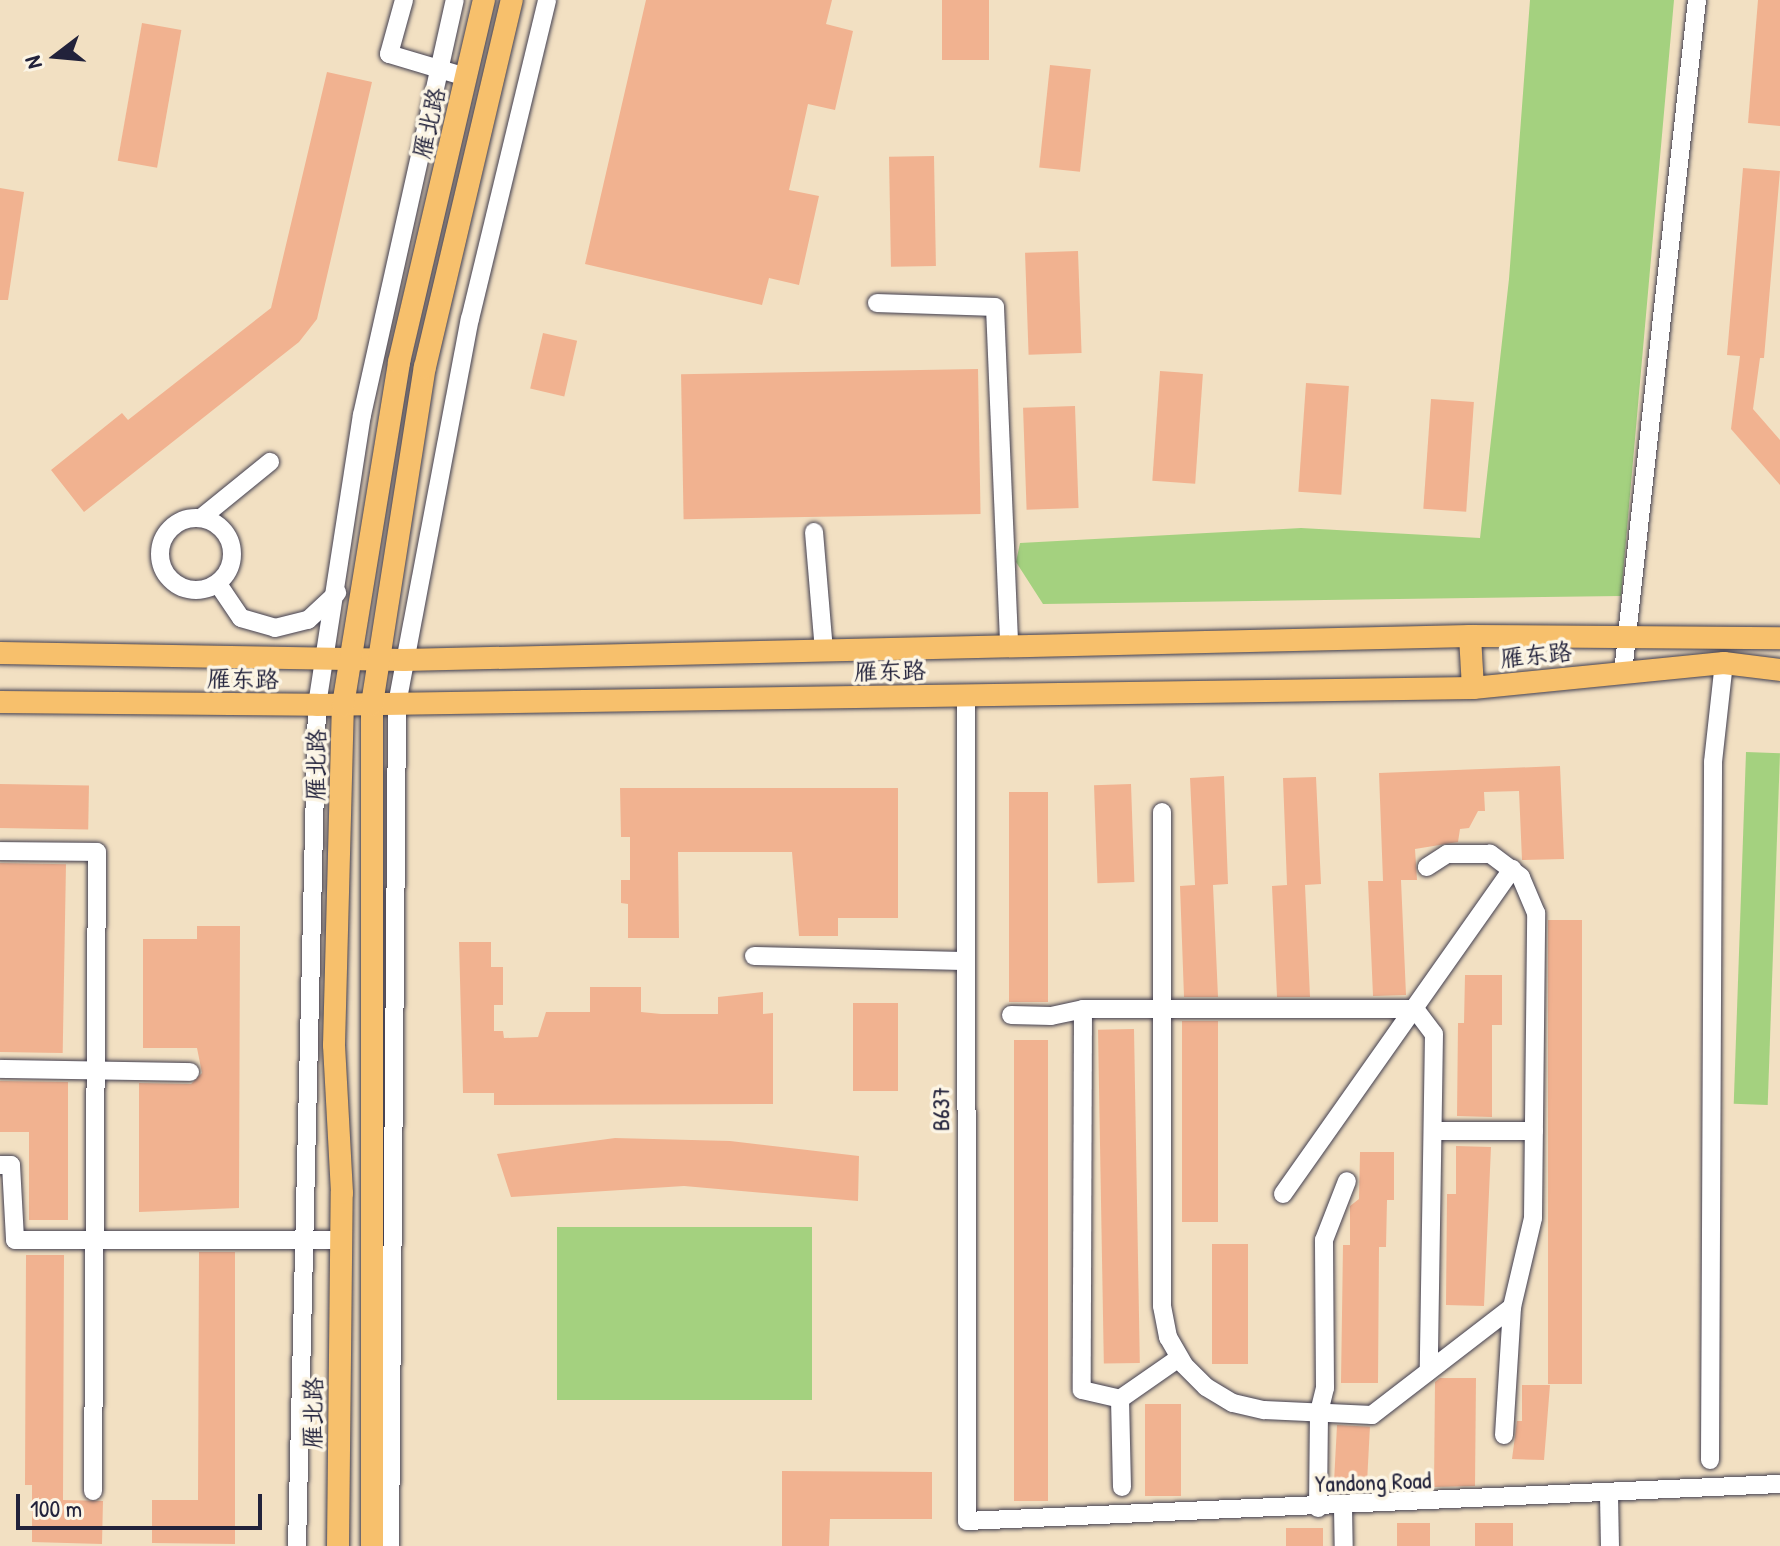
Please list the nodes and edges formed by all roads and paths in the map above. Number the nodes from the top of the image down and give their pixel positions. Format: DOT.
graph roads {
  1 [pos="404,0"];
  2 [pos="454,0"];
  3 [pos="484,0"];
  4 [pos="512,0"];
  5 [pos="547,0"];
  6 [pos="1697,0"];
  7 [pos="440,69"];
  8 [pos="466,77"];
  9 [pos="877,303"];
  10 [pos="270,462"];
  11 [pos="201,518"];
  12 [pos="814,532"];
  13 [pos="218,584"];
  14 [pos="335,592"];
  15 [pos="363,598"];
  16 [pos="1470,636"];
  17 [pos="1780,638"];
  18 [pos="1624,640"];
  19 [pos="1009,647"];
  20 [pos="824,650"];
  21 [pos="0,653"];
  22 [pos="323,656"];
  23 [pos="352,657"];
  24 [pos="376,658"];
  25 [pos="404,660"];
  26 [pos="1724,663"];
  27 [pos="1780,670"];
  28 [pos="1623,672"];
  29 [pos="1473,688"];
  30 [pos="966,696"];
  31 [pos="0,702"];
  32 [pos="372,704"];
  33 [pos="397,704"];
  34 [pos="317,705"];
  35 [pos="343,705"];
  36 [pos="1162,812"];
  37 [pos="0,851"];
  38 [pos="1427,867"];
  39 [pos="1512,869"];
  40 [pos="754,956"];
  41 [pos="964,961"];
  42 [pos="1083,1009"];
  43 [pos="1164,1009"];
  44 [pos="1415,1009"];
  45 [pos="1011,1015"];
  46 [pos="0,1069"];
  47 [pos="96,1069"];
  48 [pos="190,1072"];
  49 [pos="1433,1131"];
  50 [pos="1534,1131"];
  51 [pos="0,1165"];
  52 [pos="1347,1181"];
  53 [pos="1283,1194"];
  54 [pos="303,1239"];
  55 [pos="95,1240"];
  56 [pos="341,1240"];
  57 [pos="1512,1307"];
  58 [pos="1179,1358"];
  59 [pos="1429,1371"];
  60 [pos="1120,1399"];
  61 [pos="1319,1412"];
  62 [pos="1504,1435"];
  63 [pos="1710,1460"];
  64 [pos="1780,1484"];
  65 [pos="1122,1487"];
  66 [pos="93,1491"];
  67 [pos="1609,1495"];
  68 [pos="1343,1507"];
  69 [pos="1318,1508"];
  70 [pos="967,1521"];
  71 [pos="297,1546"];
  72 [pos="338,1546"];
  73 [pos="372,1546"];
  74 [pos="390,1546"];
  75 [pos="1344,1546"];
  76 [pos="1610,1546"];
  1 -- 7 [label="street"];
  2 -- 7 [label="street"];
  3 -- 8 [label="main road, 雁北路"];
  4 -- 24 [label="main road"];
  5 -- 25 [label="street"];
  6 -- 18 [label="street"];
  7 -- 8 [label="street"];
  7 -- 14 [label="street"];
  8 -- 15 [label="main road, 雁北路"];
  9 -- 19 [label="street"];
  10 -- 11 [label="street"];
  11 -- 13 [label="street"];
  11 -- 13 [label="street"];
  12 -- 20 [label="street"];
  13 -- 14 [label="street"];
  14 -- 15 [label="street"];
  14 -- 22 [label="street"];
  15 -- 23 [label="main road, 雁北路"];
  16 -- 18 [label="main road, 雁东路"];
  16 -- 19 [label="main road, 雁东路"];
  16 -- 29 [label="main road"];
  17 -- 18 [label="main road, 雁东路"];
  18 -- 28 [label="street"];
  19 -- 20 [label="main road, 雁东路"];
  20 -- 25 [label="main road, 雁东路"];
  21 -- 22 [label="main road, 雁东路"];
  22 -- 23 [label="main road, 雁东路"];
  22 -- 34 [label="street"];
  23 -- 24 [label="main road, 雁东路"];
  23 -- 35 [label="main road, 雁北路"];
  24 -- 25 [label="main road, 雁东路"];
  24 -- 32 [label="main road"];
  25 -- 33 [label="street"];
  26 -- 27 [label="main road, 雁东路"];
  26 -- 28 [label="main road, 雁东路"];
  26 -- 63 [label="street"];
  28 -- 29 [label="main road, 雁东路"];
  29 -- 30 [label="main road, 雁东路"];
  30 -- 33 [label="main road, 雁东路"];
  30 -- 41 [label="street, B637"];
  31 -- 34 [label="main road, 雁东路"];
  32 -- 33 [label="main road, 雁东路"];
  32 -- 35 [label="main road, 雁东路"];
  32 -- 73 [label="main road"];
  33 -- 74 [label="street"];
  34 -- 35 [label="main road, 雁东路"];
  34 -- 54 [label="street"];
  35 -- 56 [label="main road, 雁北路"];
  36 -- 43 [label="street"];
  37 -- 47 [label="street"];
  38 -- 39 [label="street"];
  39 -- 44 [label="street"];
  39 -- 50 [label="street"];
  40 -- 41 [label="street"];
  41 -- 70 [label="street, B637"];
  42 -- 43 [label="street"];
  42 -- 45 [label="street"];
  42 -- 60 [label="street"];
  43 -- 44 [label="street"];
  43 -- 58 [label="street"];
  44 -- 49 [label="street"];
  44 -- 53 [label="street"];
  46 -- 47 [label="street"];
  47 -- 48 [label="street"];
  47 -- 55 [label="street"];
  49 -- 50 [label="street"];
  49 -- 59 [label="street"];
  50 -- 57 [label="street"];
  51 -- 55 [label="street"];
  52 -- 61 [label="street"];
  54 -- 55 [label="street"];
  54 -- 56 [label="street"];
  54 -- 71 [label="street"];
  55 -- 66 [label="street"];
  56 -- 72 [label="main road, 雁北路"];
  57 -- 59 [label="street"];
  57 -- 62 [label="street"];
  58 -- 60 [label="street"];
  58 -- 61 [label="street"];
  59 -- 61 [label="street"];
  60 -- 65 [label="street"];
  61 -- 69 [label="street"];
  64 -- 67 [label="street, Yandong Road"];
  67 -- 68 [label="street, Yandong Road"];
  67 -- 76 [label="street"];
  68 -- 69 [label="street, Yandong Road"];
  68 -- 75 [label="street"];
  69 -- 70 [label="street, Yandong Road"];
}
